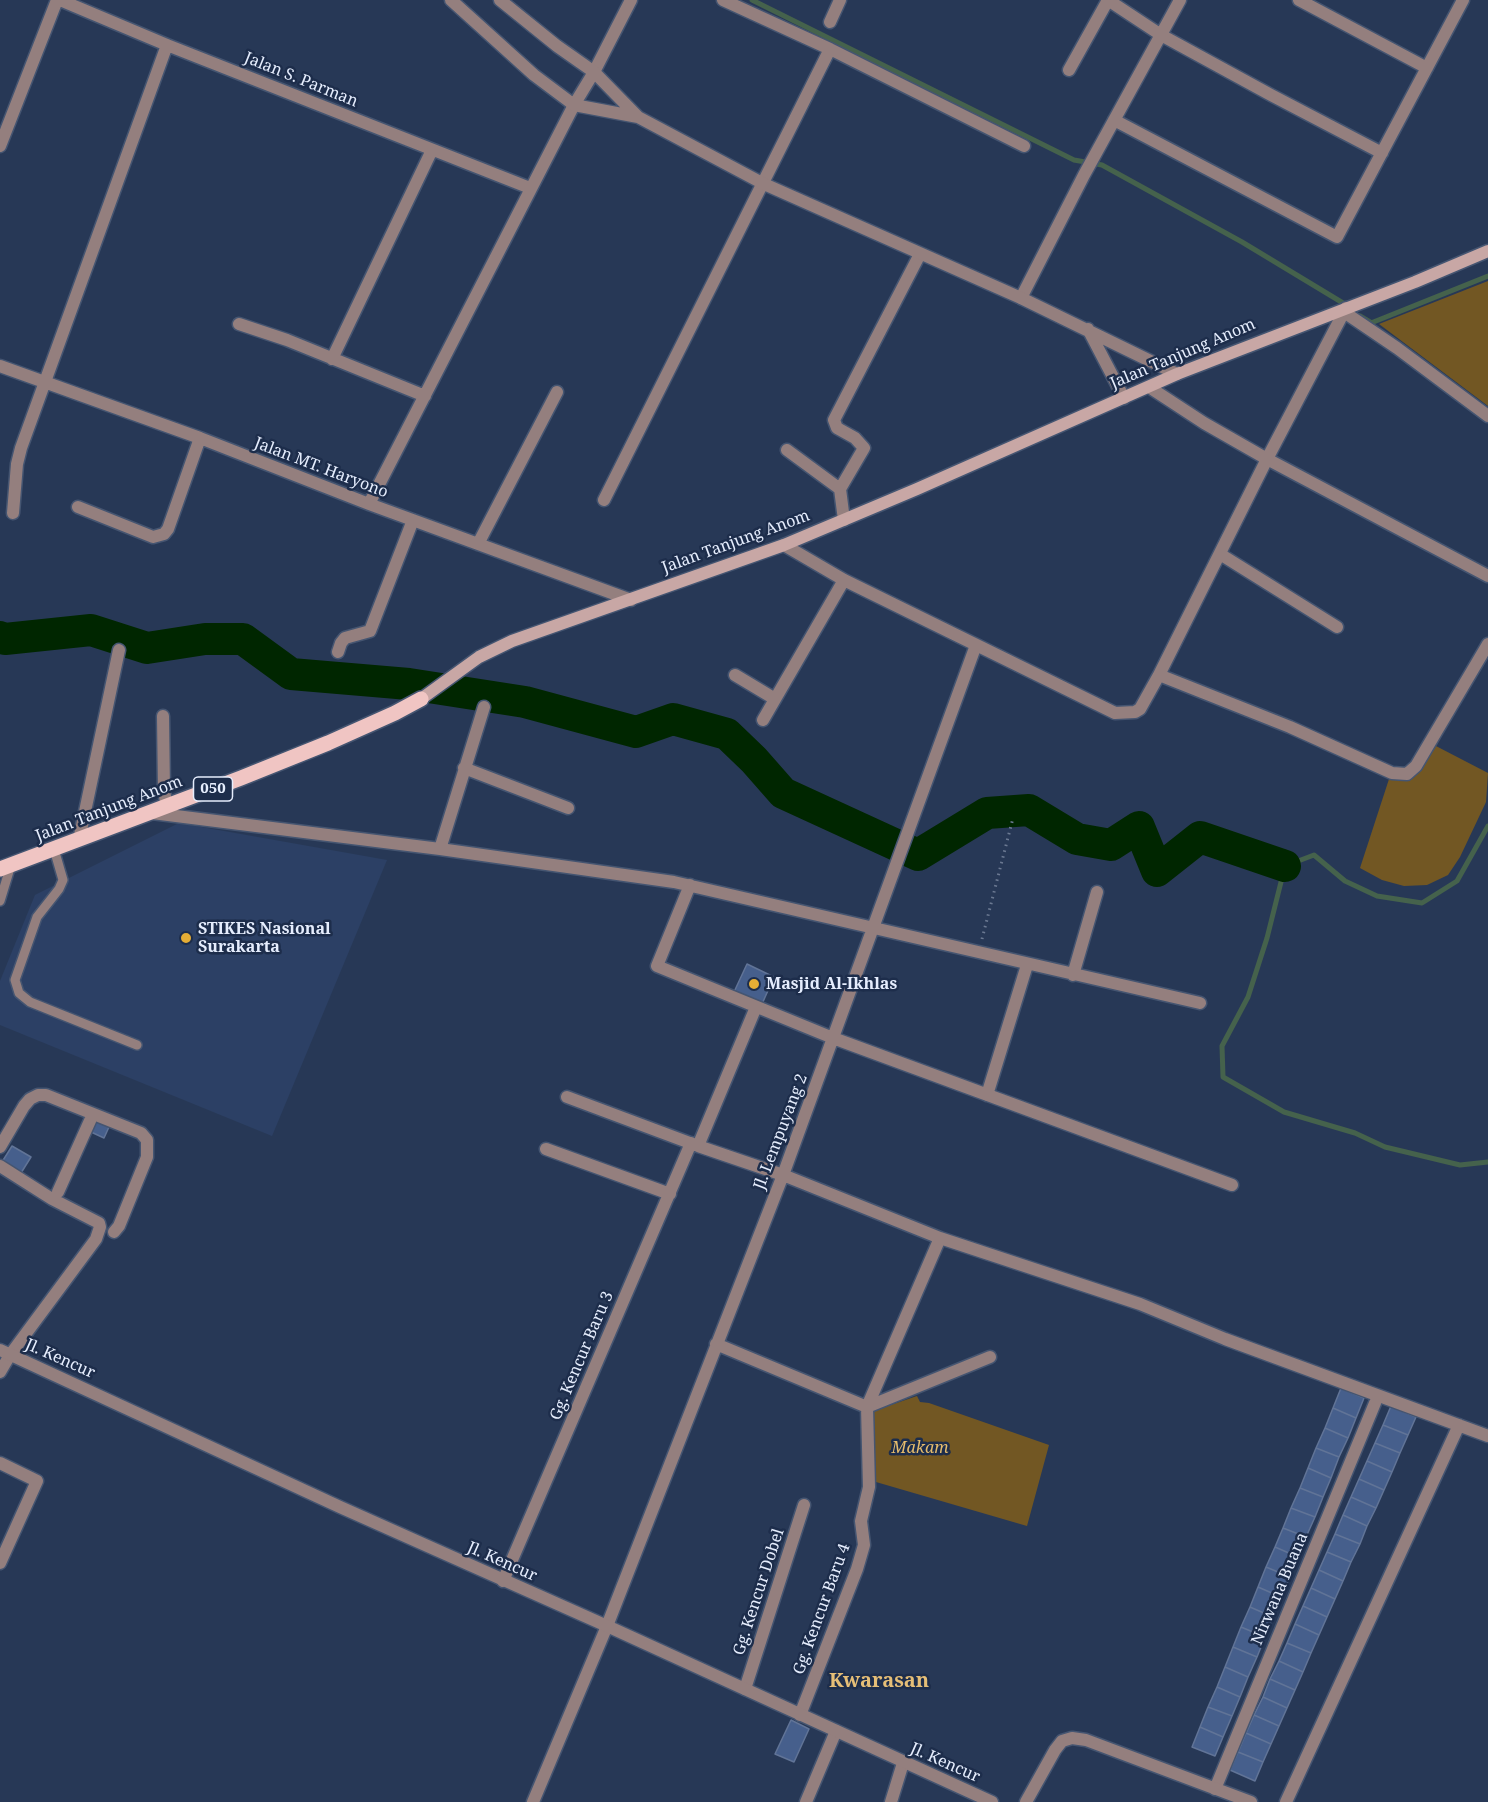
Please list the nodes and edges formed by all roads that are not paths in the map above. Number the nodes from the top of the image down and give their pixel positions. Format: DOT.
graph roads {
  1 [pos="58,0"];
  2 [pos="452,0"];
  3 [pos="500,0"];
  4 [pos="631,0"];
  5 [pos="723,0"];
  6 [pos="840,0"];
  7 [pos="1108,0"];
  8 [pos="1180,0"];
  9 [pos="1299,0"];
  10 [pos="1463,0"];
  11 [pos="830,22"];
  12 [pos="1161,35"];
  13 [pos="167,45"];
  14 [pos="830,50"];
  15 [pos="1427,68"];
  16 [pos="1069,70"];
  17 [pos="594,72"];
  18 [pos="574,105"];
  19 [pos="638,117"];
  20 [pos="1114,120"];
  21 [pos="0,146"];
  22 [pos="1024,146"];
  23 [pos="432,150"];
  24 [pos="1382,153"];
  25 [pos="765,183"];
  26 [pos="530,188"];
  27 [pos="1488,251"];
  28 [pos="920,254"];
  29 [pos="1021,298"];
  30 [pos="1345,310"];
  31 [pos="239,324"];
  32 [pos="1088,329"];
  33 [pos="332,359"];
  34 [pos="0,366"];
  35 [pos="1177,374"];
  36 [pos="45,383"];
  37 [pos="1149,387"];
  38 [pos="557,392"];
  39 [pos="426,396"];
  40 [pos="1125,398"];
  41 [pos="1488,416"];
  42 [pos="200,438"];
  43 [pos="787,450"];
  44 [pos="1267,459"];
  45 [pos="840,489"];
  46 [pos="603,500"];
  47 [pos="369,504"];
  48 [pos="78,507"];
  49 [pos="13,513"];
  50 [pos="413,520"];
  51 [pos="844,520"];
  52 [pos="478,544"];
  53 [pos="784,545"];
  54 [pos="1220,554"];
  55 [pos="1488,576"];
  56 [pos="844,580"];
  57 [pos="631,600"];
  58 [pos="1337,627"];
  59 [pos="1488,644"];
  60 [pos="976,645"];
  61 [pos="119,650"];
  62 [pos="338,652"];
  63 [pos="735,675"];
  64 [pos="1159,675"];
  65 [pos="421,699"];
  66 [pos="775,699"];
  67 [pos="484,707"];
  68 [pos="163,716"];
  69 [pos="763,720"];
  70 [pos="464,768"];
  71 [pos="167,807"];
  72 [pos="568,808"];
  73 [pos="152,813"];
  74 [pos="79,840"];
  75 [pos="54,849"];
  76 [pos="440,849"];
  77 [pos="5,867"];
  78 [pos="690,885"];
  79 [pos="1097,892"];
  80 [pos="0,901"];
  81 [pos="874,927"];
  82 [pos="1027,965"];
  83 [pos="1073,975"];
  84 [pos="1200,1003"];
  85 [pos="756,1007"];
  86 [pos="833,1038"];
  87 [pos="137,1045"];
  88 [pos="987,1095"];
  89 [pos="567,1096"];
  90 [pos="93,1114"];
  91 [pos="695,1144"];
  92 [pos="0,1147"];
  93 [pos="546,1149"];
  94 [pos="0,1166"];
  95 [pos="783,1175"];
  96 [pos="1232,1185"];
  97 [pos="58,1192"];
  98 [pos="670,1194"];
  99 [pos="114,1232"];
  100 [pos="940,1238"];
  101 [pos="716,1344"];
  102 [pos="5,1352"];
  103 [pos="990,1357"];
  104 [pos="0,1372"];
  105 [pos="1375,1403"];
  106 [pos="867,1407"];
  107 [pos="1460,1425"];
  108 [pos="1488,1437"];
  109 [pos="0,1462"];
  110 [pos="804,1505"];
  111 [pos="0,1563"];
  112 [pos="503,1581"];
  113 [pos="607,1626"];
  114 [pos="745,1689"];
  115 [pos="800,1715"];
  116 [pos="836,1731"];
  117 [pos="903,1763"];
  118 [pos="1215,1789"];
  119 [pos="534,1802"];
  120 [pos="806,1802"];
  121 [pos="891,1802"];
  122 [pos="992,1802"];
  123 [pos="1026,1802"];
  124 [pos="1248,1802"];
  125 [pos="1286,1802"];
  1 -- 13 [label="street, Jalan S. Parman"];
  1 -- 21 [label="street"];
  2 -- 18 [label="street"];
  3 -- 17 [label="street"];
  4 -- 17 [label="street"];
  5 -- 14 [label="street"];
  6 -- 11 [label="street"];
  7 -- 12 [label="street"];
  7 -- 16 [label="street"];
  8 -- 12 [label="street"];
  9 -- 15 [label="street"];
  10 -- 15 [label="street"];
  12 -- 20 [label="street"];
  12 -- 24 [label="street"];
  13 -- 23 [label="street, Jalan S. Parman"];
  13 -- 36 [label="street"];
  14 -- 22 [label="street"];
  14 -- 25 [label="street"];
  15 -- 24 [label="street"];
  17 -- 18 [label="street"];
  17 -- 19 [label="street"];
  18 -- 19 [label="street"];
  18 -- 26 [label="street"];
  19 -- 25 [label="street"];
  20 -- 24 [label="street"];
  20 -- 29 [label="street"];
  23 -- 26 [label="street, Jalan S. Parman"];
  23 -- 33 [label="street"];
  25 -- 28 [label="street"];
  25 -- 46 [label="street"];
  26 -- 39 [label="street"];
  27 -- 30 [label="main road, Jalan Tanjung Anom / 050"];
  28 -- 29 [label="street"];
  28 -- 45 [label="street"];
  29 -- 32 [label="street"];
  30 -- 35 [label="main road, Jalan Tanjung Anom / 050"];
  30 -- 41 [label="street"];
  30 -- 44 [label="street"];
  31 -- 33 [label="street"];
  32 -- 35 [label="street"];
  32 -- 40 [label="street"];
  33 -- 39 [label="street"];
  34 -- 36 [label="street, Jalan MT. Haryono"];
  35 -- 37 [label="main road, Jalan Tanjung Anom / 050"];
  36 -- 42 [label="street, Jalan MT. Haryono"];
  36 -- 49 [label="street"];
  37 -- 40 [label="main road, Jalan Tanjung Anom / 050"];
  37 -- 44 [label="street"];
  38 -- 52 [label="street"];
  39 -- 47 [label="street"];
  40 -- 51 [label="main road, Jalan Tanjung Anom / 050"];
  42 -- 47 [label="street, Jalan MT. Haryono"];
  42 -- 48 [label="street"];
  43 -- 45 [label="street"];
  44 -- 54 [label="street"];
  44 -- 55 [label="street"];
  45 -- 51 [label="street"];
  47 -- 50 [label="street, Jalan MT. Haryono"];
  50 -- 52 [label="street, Jalan MT. Haryono"];
  50 -- 62 [label="street"];
  51 -- 53 [label="main road, Jalan Tanjung Anom / 050"];
  52 -- 57 [label="street, Jalan MT. Haryono"];
  53 -- 56 [label="street"];
  53 -- 57 [label="main road, Jalan Tanjung Anom / 050"];
  54 -- 58 [label="street"];
  54 -- 64 [label="street"];
  56 -- 60 [label="street"];
  56 -- 66 [label="street"];
  57 -- 65 [label="main road, Jalan Tanjung Anom / 050"];
  59 -- 64 [label="street"];
  60 -- 64 [label="street"];
  60 -- 81 [label="street, Jl. Lempuyang 2"];
  61 -- 74 [label="street"];
  63 -- 66 [label="street"];
  65 -- 71 [label="main road, Jalan Tanjung Anom / 050"];
  66 -- 69 [label="street"];
  67 -- 70 [label="street"];
  68 -- 71 [label="street"];
  70 -- 72 [label="street"];
  70 -- 76 [label="street"];
  71 -- 73 [label="main road, Jalan Tanjung Anom / 050"];
  73 -- 74 [label="main road, Jalan Tanjung Anom / 050"];
  73 -- 76 [label="street"];
  74 -- 75 [label="main road, Jalan Tanjung Anom / 050"];
  75 -- 77 [label="main road, Jalan Tanjung Anom / 050"];
  75 -- 87 [label="lane"];
  76 -- 78 [label="street"];
  77 -- 80 [label="lane"];
  78 -- 81 [label="street"];
  78 -- 85 [label="street"];
  79 -- 83 [label="street"];
  81 -- 82 [label="street"];
  81 -- 86 [label="street, Jl. Lempuyang 2"];
  82 -- 83 [label="street"];
  82 -- 88 [label="street"];
  83 -- 84 [label="street"];
  85 -- 86 [label="street"];
  85 -- 91 [label="street, Gg. Kencur Baru 3"];
  86 -- 88 [label="street"];
  86 -- 95 [label="street, Jl. Lempuyang 2"];
  88 -- 96 [label="street"];
  89 -- 91 [label="street"];
  90 -- 92 [label="street"];
  90 -- 97 [label="street"];
  90 -- 99 [label="street"];
  91 -- 95 [label="street"];
  91 -- 98 [label="street, Gg. Kencur Baru 3"];
  93 -- 98 [label="street"];
  94 -- 102 [label="street"];
  95 -- 100 [label="street"];
  95 -- 101 [label="street, Jl. Lempuyang 2"];
  98 -- 112 [label="street, Gg. Kencur Baru 3"];
  100 -- 106 [label="street"];
  100 -- 107 [label="street"];
  101 -- 106 [label="street"];
  101 -- 113 [label="street, Jl. Lempuyang 2"];
  102 -- 104 [label="street"];
  102 -- 112 [label="street, Jl. Kencur"];
  103 -- 106 [label="street"];
  105 -- 118 [label="street, Nirwana Buana"];
  106 -- 115 [label="street, Gg. Kencur Baru 4"];
  107 -- 108 [label="street"];
  107 -- 125 [label="street"];
  109 -- 111 [label="street"];
  110 -- 114 [label="street, Gg. Kencur Dobel"];
  112 -- 113 [label="street, Jl. Kencur"];
  113 -- 114 [label="street, Jl. Kencur"];
  113 -- 119 [label="street, Jl. Lempuyang 2"];
  114 -- 115 [label="street, Jl. Kencur"];
  115 -- 116 [label="street, Jl. Kencur"];
  116 -- 117 [label="street, Jl. Kencur"];
  116 -- 120 [label="street"];
  117 -- 121 [label="street"];
  117 -- 122 [label="street, Jl. Kencur"];
  118 -- 123 [label="street"];
  118 -- 124 [label="street"];
}
